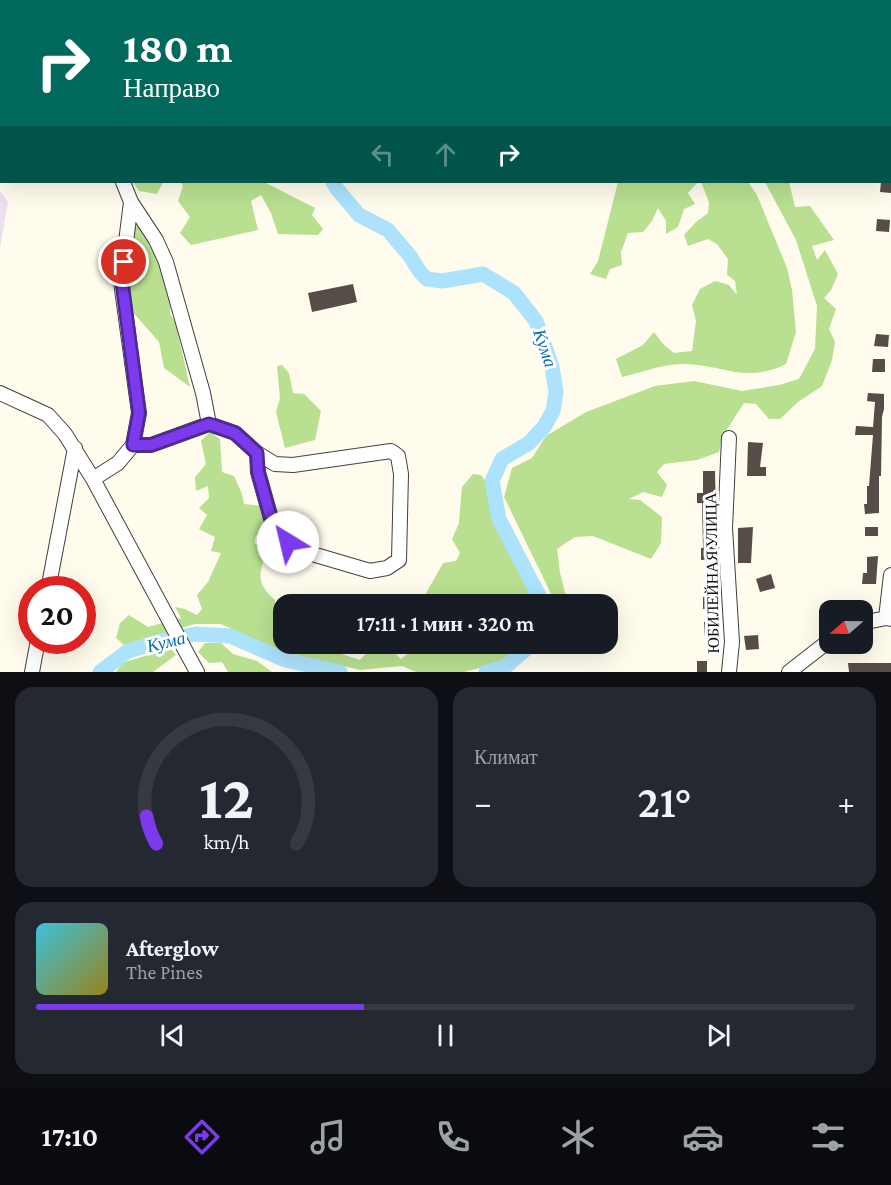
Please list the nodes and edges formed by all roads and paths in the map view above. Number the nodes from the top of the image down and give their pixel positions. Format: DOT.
graph roads {
  1 [pos="123,183"];
  2 [pos="130,202"];
  3 [pos="0,393"];
  4 [pos="209,424"];
  5 [pos="729,438"];
  6 [pos="133,445"];
  7 [pos="75,448"];
  8 [pos="257,453"];
  9 [pos="93,479"];
  10 [pos="891,575"];
  11 [pos="51,576"];
  12 [pos="888,619"];
  13 [pos="873,621"];
  14 [pos="819,649"];
  15 [pos="35,654"];
  16 [pos="195,669"];
  17 [pos="32,672"];
  18 [pos="729,672"];
  19 [pos="789,672"];
  1 -- 2 [label="street"];
  2 -- 4 [label="street"];
  2 -- 6 [label="street"];
  3 -- 7 [label="street"];
  4 -- 6 [label="street"];
  4 -- 8 [label="street"];
  5 -- 18 [label="street, ЮБИЛЕЙНАЯ УЛИЦА"];
  6 -- 9 [label="street"];
  7 -- 9 [label="street"];
  7 -- 11 [label="street"];
  8 -- 8 [label="street"];
  9 -- 16 [label="street"];
  10 -- 12 [label="street"];
  12 -- 13 [label="street"];
  14 -- 19 [label="street"];
  15 -- 17 [label="street"];
}
